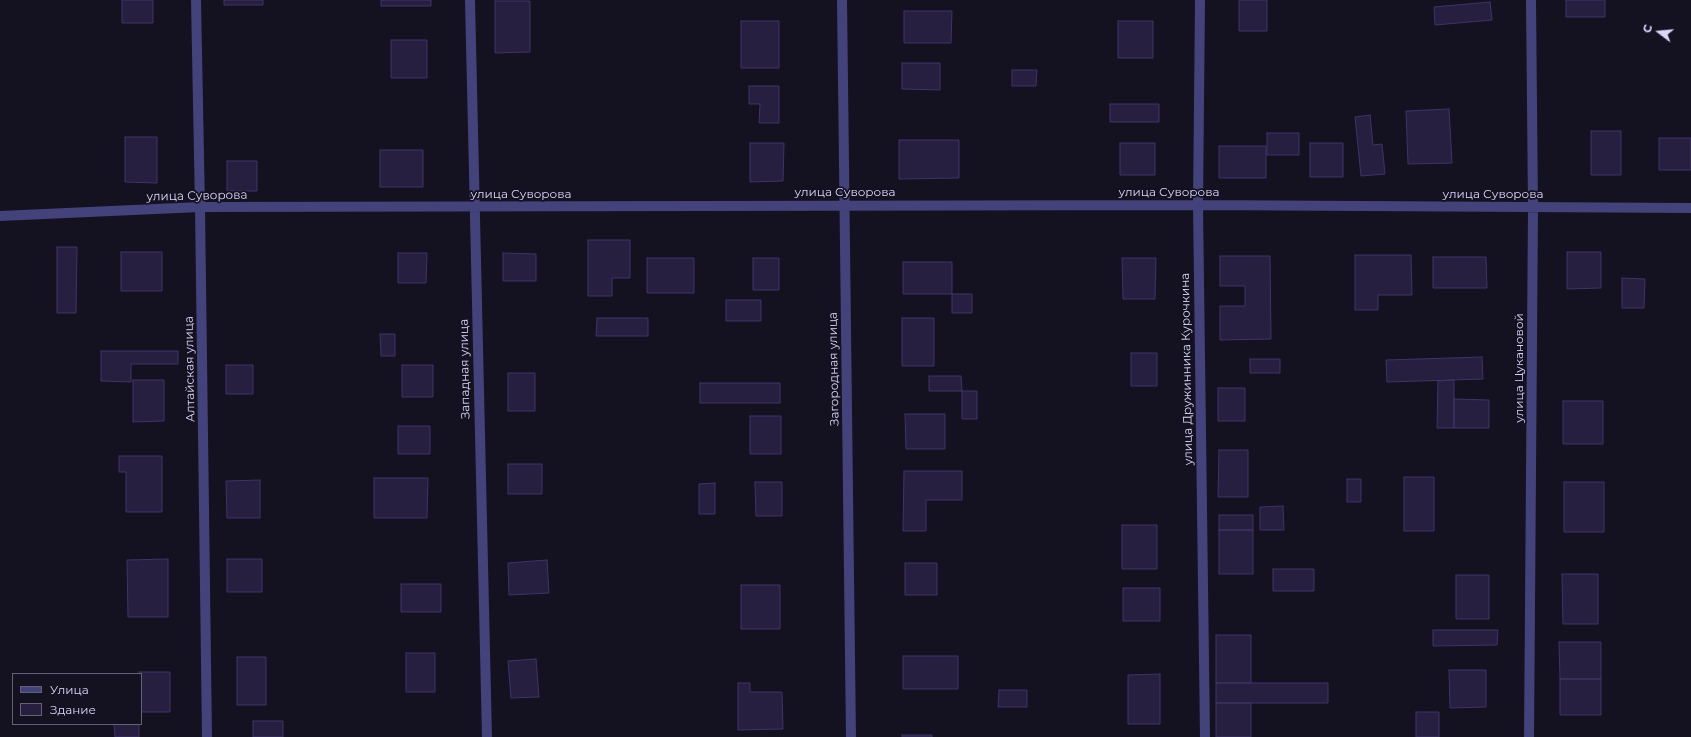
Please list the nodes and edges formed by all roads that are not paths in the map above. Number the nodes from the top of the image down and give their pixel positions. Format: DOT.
graph roads {
  1 [pos="196,0"];
  2 [pos="470,0"];
  3 [pos="842,0"];
  4 [pos="1200,0"];
  5 [pos="1531,0"];
  6 [pos="845,205"];
  7 [pos="1198,205"];
  8 [pos="200,207"];
  9 [pos="475,207"];
  10 [pos="1533,208"];
  11 [pos="1691,208"];
  12 [pos="0,216"];
  13 [pos="207,737"];
  14 [pos="487,737"];
  15 [pos="851,737"];
  16 [pos="1205,737"];
  17 [pos="1529,737"];
  1 -- 8 [label="street, Алтайская улица"];
  2 -- 9 [label="street, Западная улица"];
  3 -- 6 [label="street, Загородная улица"];
  4 -- 7 [label="street, улица Дружинника Курочкина"];
  5 -- 10 [label="street, улица Цукановой"];
  6 -- 7 [label="street, улица Суворова"];
  6 -- 9 [label="street, улица Суворова"];
  6 -- 15 [label="street, Загородная улица"];
  7 -- 10 [label="street, улица Суворова"];
  7 -- 16 [label="street, улица Дружинника Курочкина"];
  8 -- 9 [label="street, улица Суворова"];
  8 -- 12 [label="street, улица Суворова"];
  8 -- 13 [label="street, Алтайская улица"];
  9 -- 14 [label="street, Западная улица"];
  10 -- 11 [label="street, улица Суворова"];
  10 -- 17 [label="street, улица Цукановой"];
}
